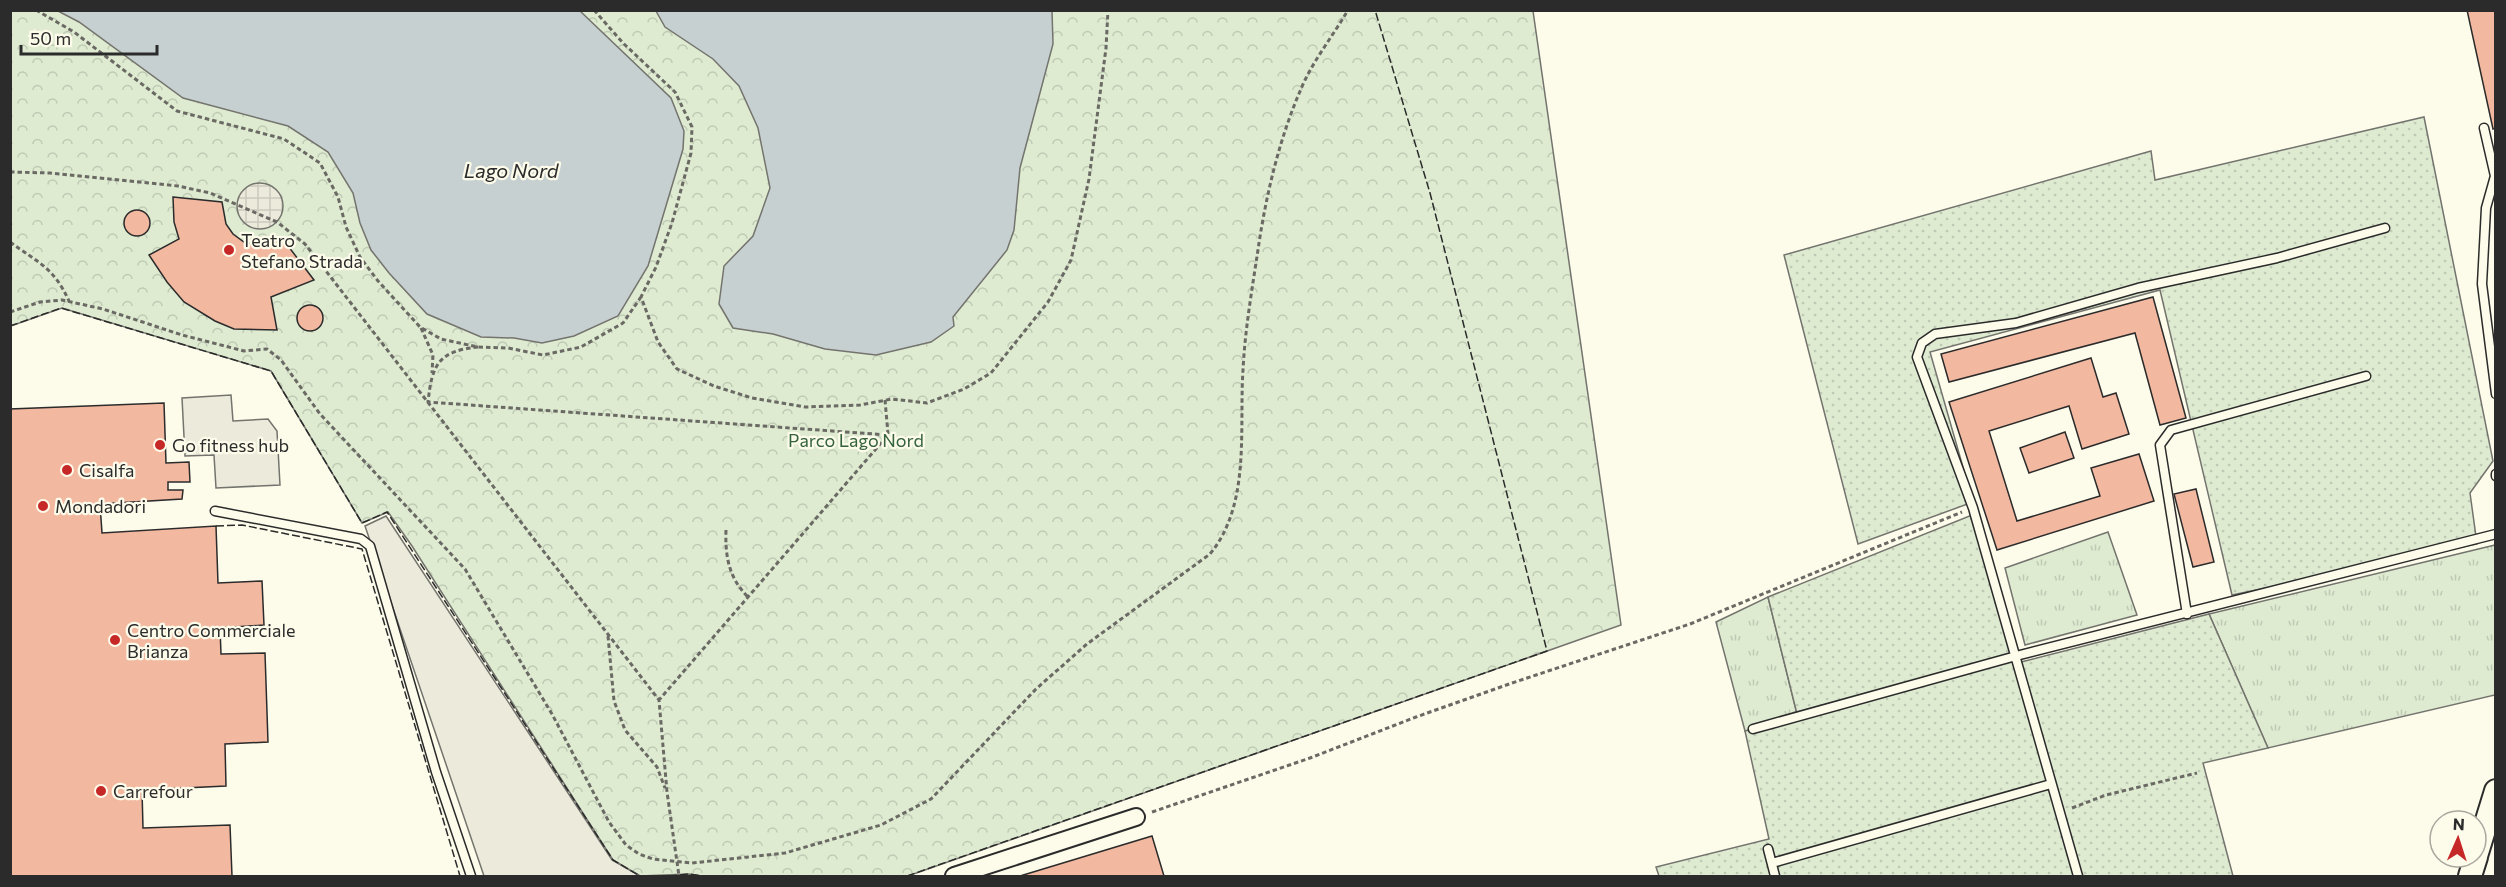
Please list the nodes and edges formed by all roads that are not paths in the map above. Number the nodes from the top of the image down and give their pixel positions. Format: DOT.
graph roads {
  1 [pos="2484,128"];
  2 [pos="2495,176"];
  3 [pos="2385,228"];
  4 [pos="2366,376"];
  5 [pos="2496,394"];
  6 [pos="215,511"];
  7 [pos="2496,534"];
  8 [pos="2187,614"];
  9 [pos="2016,656"];
  10 [pos="1754,729"];
  11 [pos="2051,784"];
  12 [pos="2496,791"];
  13 [pos="1136,817"];
  14 [pos="2488,817"];
  15 [pos="1768,849"];
  16 [pos="1772,863"];
  17 [pos="471,876"];
  18 [pos="954,876"];
  19 [pos="1775,876"];
  20 [pos="2078,876"];
  1 -- 2 [label="lane"];
  2 -- 5 [label="lane"];
  3 -- 9 [label="lane"];
  4 -- 8 [label="lane"];
  6 -- 17 [label="lane"];
  7 -- 8 [label="lane"];
  8 -- 9 [label="lane"];
  9 -- 10 [label="lane"];
  9 -- 11 [label="lane"];
  11 -- 16 [label="lane"];
  11 -- 20 [label="lane"];
  12 -- 14 [label="main road"];
  13 -- 18 [label="street"];
  15 -- 16 [label="lane"];
  16 -- 19 [label="lane"];
}
